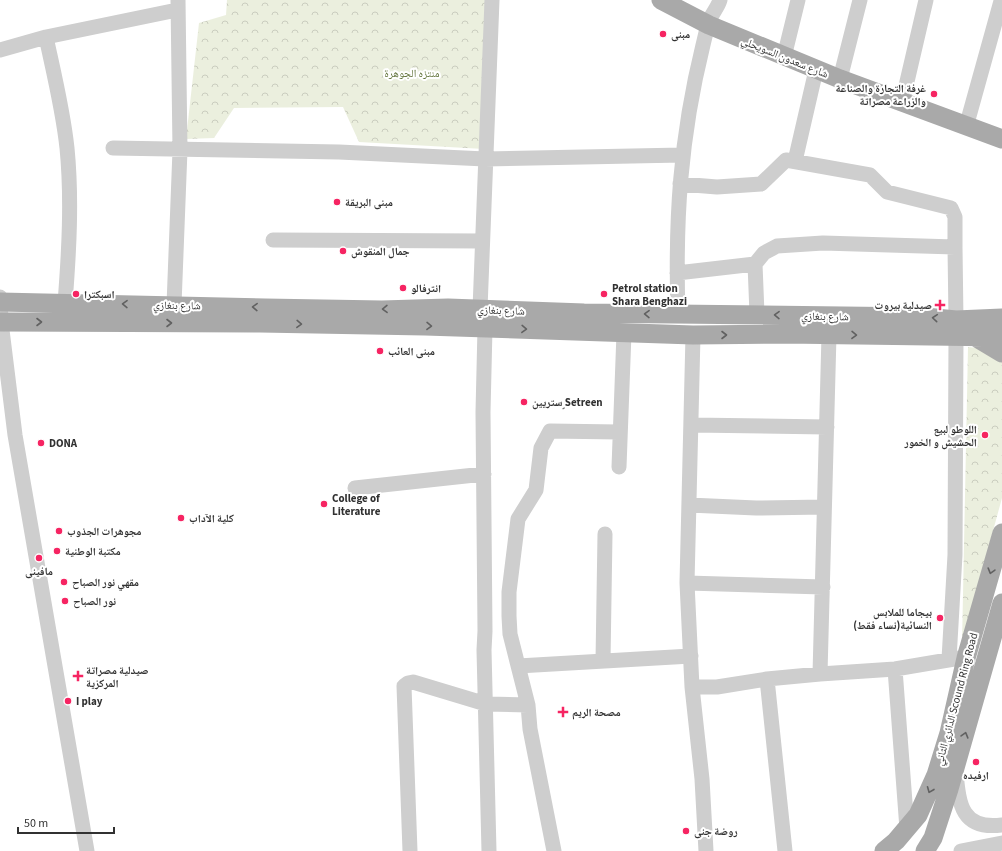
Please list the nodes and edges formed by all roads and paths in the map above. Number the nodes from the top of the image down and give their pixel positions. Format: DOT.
graph roads {
  1 [pos="492,0"];
  2 [pos="661,0"];
  3 [pos="720,0"];
  4 [pos="798,0"];
  5 [pos="860,0"];
  6 [pos="926,0"];
  7 [pos="1001,1"];
  8 [pos="178,5"];
  9 [pos="709,25"];
  10 [pos="46,37"];
  11 [pos="0,50"];
  12 [pos="784,56"];
  13 [pos="816,70"];
  14 [pos="840,79"];
  15 [pos="902,103"];
  16 [pos="966,127"];
  17 [pos="1002,139"];
  18 [pos="113,148"];
  19 [pos="180,150"];
  20 [pos="682,155"];
  21 [pos="485,159"];
  22 [pos="795,161"];
  23 [pos="680,184"];
  24 [pos="273,240"];
  25 [pos="482,241"];
  26 [pos="955,247"];
  27 [pos="755,264"];
  28 [pos="677,273"];
  29 [pos="0,297"];
  30 [pos="0,302"];
  31 [pos="65,303"];
  32 [pos="174,305"];
  33 [pos="480,309"];
  34 [pos="678,314"];
  35 [pos="757,314"];
  36 [pos="1002,318"];
  37 [pos="1,322"];
  38 [pos="485,328"];
  39 [pos="956,328"];
  40 [pos="624,333"];
  41 [pos="693,335"];
  42 [pos="829,335"];
  43 [pos="975,337"];
  44 [pos="1002,337"];
  45 [pos="1002,353"];
  46 [pos="692,425"];
  47 [pos="827,427"];
  48 [pos="619,432"];
  49 [pos="619,467"];
  50 [pos="484,474"];
  51 [pos="355,488"];
  52 [pos="689,505"];
  53 [pos="824,507"];
  54 [pos="1002,533"];
  55 [pos="605,534"];
  56 [pos="687,583"];
  57 [pos="823,587"];
  58 [pos="485,591"];
  59 [pos="509,592"];
  60 [pos="1002,603"];
  61 [pos="691,656"];
  62 [pos="958,659"];
  63 [pos="603,661"];
  64 [pos="986,661"];
  65 [pos="518,666"];
  66 [pos="895,669"];
  67 [pos="820,674"];
  68 [pos="767,679"];
  69 [pos="692,687"];
  70 [pos="486,704"];
  71 [pos="528,706"];
  72 [pos="955,767"];
  73 [pos="1002,825"];
  74 [pos="907,830"];
  75 [pos="1002,843"];
  76 [pos="87,851"];
  77 [pos="410,851"];
  78 [pos="489,851"];
  79 [pos="554,851"];
  80 [pos="706,851"];
  81 [pos="785,851"];
  82 [pos="884,851"];
  83 [pos="925,851"];
  84 [pos="961,851"];
  1 -- 21 [label="street"];
  2 -- 9 [label="main road, شارع سعدون السويحلي"];
  3 -- 9 [label="street"];
  4 -- 12 [label="street"];
  5 -- 14 [label="street"];
  6 -- 15 [label="street"];
  7 -- 16 [label="street"];
  8 -- 10 [label="street"];
  8 -- 19 [label="street"];
  9 -- 12 [label="main road, شارع سعدون السويحلي"];
  9 -- 20 [label="street"];
  10 -- 11 [label="street"];
  10 -- 31 [label="street"];
  12 -- 13 [label="main road, شارع سعدون السويحلي"];
  13 -- 14 [label="main road, شارع سعدون السويحلي"];
  13 -- 22 [label="street"];
  14 -- 15 [label="main road, شارع سعدون السويحلي"];
  15 -- 16 [label="main road, شارع سعدون السويحلي"];
  16 -- 17 [label="main road, شارع سعدون السويحلي"];
  18 -- 19 [label="street"];
  19 -- 21 [label="street"];
  19 -- 32 [label="street"];
  20 -- 21 [label="street"];
  20 -- 23 [label="street"];
  21 -- 25 [label="street"];
  22 -- 23 [label="street"];
  22 -- 26 [label="street"];
  23 -- 28 [label="street"];
  24 -- 25 [label="street"];
  25 -- 33 [label="street"];
  26 -- 27 [label="street"];
  26 -- 39 [label="street"];
  27 -- 28 [label="street"];
  27 -- 35 [label="street"];
  28 -- 34 [label="street"];
  29 -- 30 [label="street"];
  30 -- 31 [label="main road, شارع بنغازي"];
  30 -- 37 [label="street"];
  32 -- 31 [label="main road, شارع بنغازي, one-way"];
  33 -- 32 [label="main road, شارع بنغازي, one-way"];
  34 -- 33 [label="main road, شارع بنغازي, one-way"];
  34 -- 35 [label="main road, شارع بنغازي"];
  39 -- 35 [label="main road, شارع بنغازي, one-way"];
  36 -- 39 [label="main road, شارع بنغازي"];
  37 -- 38 [label="main road, شارع بنغازي, one-way"];
  37 -- 76 [label="street"];
  38 -- 40 [label="main road, شارع بنغازي, one-way"];
  38 -- 50 [label="street"];
  42 -- 39 [label="main road, شارع بنغازي, one-way"];
  39 -- 43 [label="main road, شارع بنغازي"];
  39 -- 62 [label="street"];
  40 -- 41 [label="main road, شارع بنغازي"];
  40 -- 48 [label="street"];
  41 -- 42 [label="main road, شارع بنغازي, one-way"];
  41 -- 46 [label="street"];
  42 -- 47 [label="street"];
  43 -- 44 [label="main road, شارع بنغازي"];
  43 -- 45 [label="main road"];
  46 -- 47 [label="street"];
  46 -- 52 [label="street"];
  47 -- 53 [label="street"];
  48 -- 49 [label="street"];
  48 -- 59 [label="street"];
  50 -- 51 [label="street"];
  50 -- 58 [label="street"];
  52 -- 53 [label="street"];
  52 -- 56 [label="street"];
  53 -- 57 [label="street"];
  54 -- 62 [label="main road, الدائري الثاني Scound Ring Road, one-way"];
  55 -- 63 [label="street"];
  56 -- 57 [label="street"];
  56 -- 61 [label="street"];
  57 -- 67 [label="street"];
  58 -- 59 [label="street"];
  58 -- 70 [label="street"];
  59 -- 65 [label="street"];
  60 -- 64 [label="main road, الدائري الثاني Scound Ring Road"];
  61 -- 63 [label="street"];
  61 -- 69 [label="street"];
  62 -- 64 [label="street"];
  62 -- 66 [label="street"];
  62 -- 74 [label="main road, الدائري الثاني Scound Ring Road, one-way"];
  63 -- 65 [label="street"];
  72 -- 64 [label="main road, الدائري الثاني Scound Ring Road, one-way"];
  65 -- 71 [label="street"];
  66 -- 67 [label="street"];
  66 -- 74 [label="street"];
  67 -- 68 [label="street"];
  68 -- 69 [label="street"];
  68 -- 81 [label="street"];
  69 -- 80 [label="street"];
  70 -- 71 [label="street"];
  70 -- 77 [label="street"];
  70 -- 78 [label="street"];
  71 -- 79 [label="street"];
  72 -- 73 [label="street"];
  72 -- 83 [label="main road, الدائري الثاني Scound Ring Road"];
  74 -- 82 [label="main road, الدائري الثاني Scound Ring Road"];
  75 -- 84 [label="street"];
}
